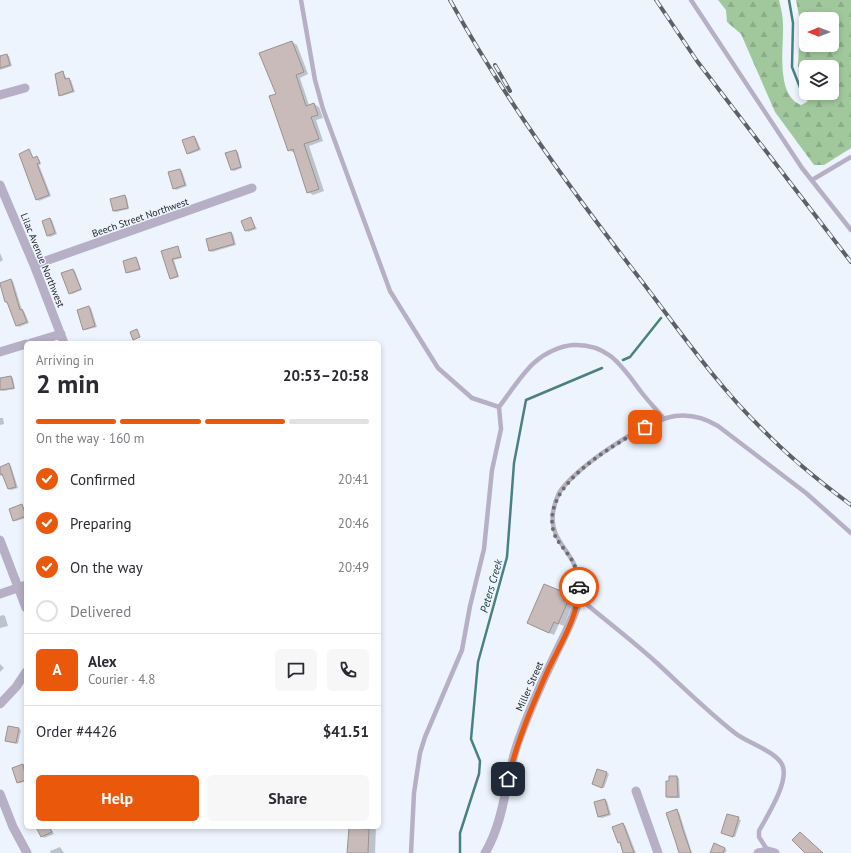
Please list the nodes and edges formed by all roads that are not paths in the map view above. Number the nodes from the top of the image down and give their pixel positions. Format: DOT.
graph roads {
  1 [pos="301,0"];
  2 [pos="691,0"];
  3 [pos="25,88"];
  4 [pos="0,94"];
  5 [pos="851,157"];
  6 [pos="812,180"];
  7 [pos="0,185"];
  8 [pos="252,188"];
  9 [pos="851,230"];
  10 [pos="34,265"];
  11 [pos="63,339"];
  12 [pos="47,341"];
  13 [pos="24,345"];
  14 [pos="0,352"];
  15 [pos="499,407"];
  16 [pos="664,419"];
  17 [pos="851,533"];
  18 [pos="0,540"];
  19 [pos="22,587"];
  20 [pos="0,594"];
  21 [pos="24,598"];
  22 [pos="579,598"];
  23 [pos="24,675"];
  24 [pos="0,704"];
  25 [pos="636,792"];
  26 [pos="0,794"];
  27 [pos="771,852"];
  28 [pos="27,853"];
  29 [pos="411,853"];
  30 [pos="485,853"];
  31 [pos="658,853"];
  32 [pos="758,853"];
  1 -- 15 [label="lane"];
  2 -- 6 [label="lane"];
  3 -- 4 [label="street"];
  5 -- 6 [label="lane"];
  6 -- 9 [label="lane"];
  7 -- 10 [label="street, Lilac Avenue Northwest"];
  8 -- 10 [label="street, Beech Street Northwest"];
  10 -- 11 [label="street, Lilac Avenue Northwest"];
  11 -- 12 [label="street"];
  13 -- 14 [label="street"];
  15 -- 16 [label="lane"];
  15 -- 29 [label="lane"];
  16 -- 17 [label="lane"];
  16 -- 22 [label="lane"];
  18 -- 19 [label="street"];
  19 -- 20 [label="street"];
  19 -- 21 [label="street"];
  22 -- 27 [label="lane"];
  22 -- 30 [label="street, Miller Street"];
  23 -- 24 [label="street"];
  25 -- 31 [label="street"];
  26 -- 28 [label="street"];
  27 -- 32 [label="street"];
}
